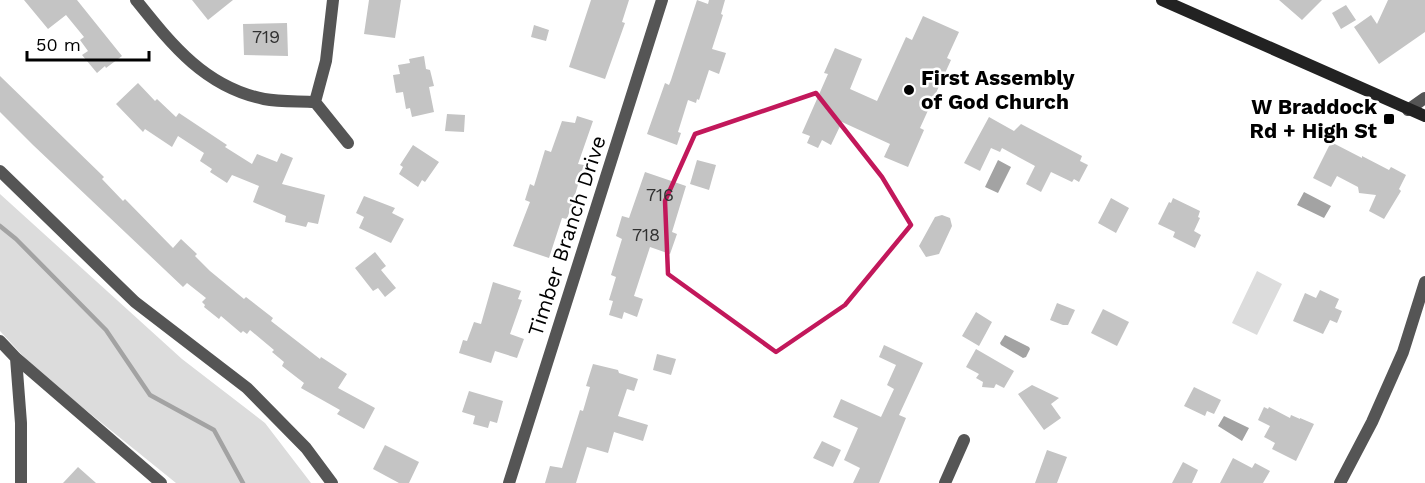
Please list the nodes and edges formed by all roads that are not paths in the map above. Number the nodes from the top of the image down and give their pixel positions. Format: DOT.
graph roads {
  1 [pos="136,0"];
  2 [pos="333,0"];
  3 [pos="662,0"];
  4 [pos="1162,0"];
  5 [pos="1425,98"];
  6 [pos="315,102"];
  7 [pos="1408,110"];
  8 [pos="1425,116"];
  9 [pos="348,142"];
  10 [pos="0,171"];
  11 [pos="1425,282"];
  12 [pos="0,341"];
  13 [pos="16,358"];
  14 [pos="964,440"];
  15 [pos="21,483"];
  16 [pos="161,483"];
  17 [pos="332,483"];
  18 [pos="509,483"];
  19 [pos="945,483"];
  20 [pos="1340,483"];
  1 -- 6 [label="street"];
  2 -- 6 [label="street"];
  3 -- 18 [label="street, Timber Branch Drive"];
  4 -- 7 [label="main road"];
  5 -- 7 [label="street"];
  6 -- 9 [label="street"];
  7 -- 8 [label="main road"];
  10 -- 17 [label="street"];
  11 -- 20 [label="street"];
  12 -- 13 [label="street"];
  13 -- 15 [label="street"];
  13 -- 16 [label="street"];
  14 -- 19 [label="street"];
}
